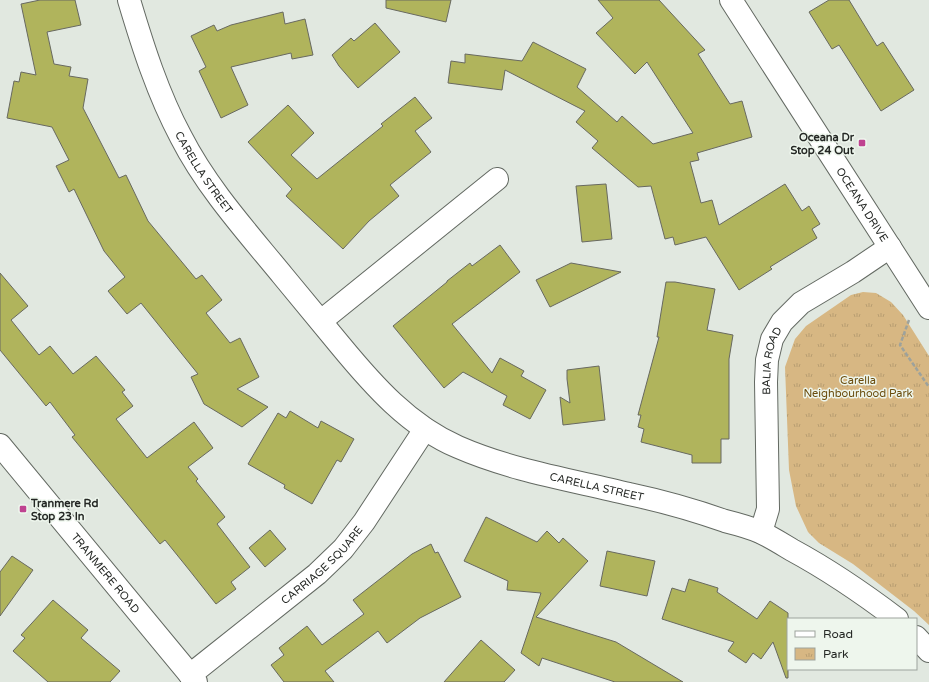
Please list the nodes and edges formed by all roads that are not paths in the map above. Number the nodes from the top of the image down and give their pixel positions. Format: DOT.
graph roads {
  1 [pos="129,0"];
  2 [pos="731,0"];
  3 [pos="497,179"];
  4 [pos="890,248"];
  5 [pos="929,308"];
  6 [pos="321,321"];
  7 [pos="425,429"];
  8 [pos="0,445"];
  9 [pos="761,532"];
  10 [pos="896,618"];
  11 [pos="917,638"];
  12 [pos="929,651"];
  13 [pos="193,678"];
  1 -- 6 [label="street, CARELLA STREET"];
  2 -- 4 [label="street, OCEANA DRIVE"];
  3 -- 6 [label="street"];
  4 -- 5 [label="street, OCEANA DRIVE"];
  4 -- 9 [label="street, BALIA ROAD"];
  6 -- 7 [label="street, CARELLA STREET"];
  7 -- 9 [label="street, CARELLA STREET"];
  7 -- 13 [label="street, CARRIAGE SQUARE"];
  8 -- 13 [label="street, TRANMERE ROAD"];
  9 -- 10 [label="street, CARELLA STREET"];
  11 -- 12 [label="street"];
}
